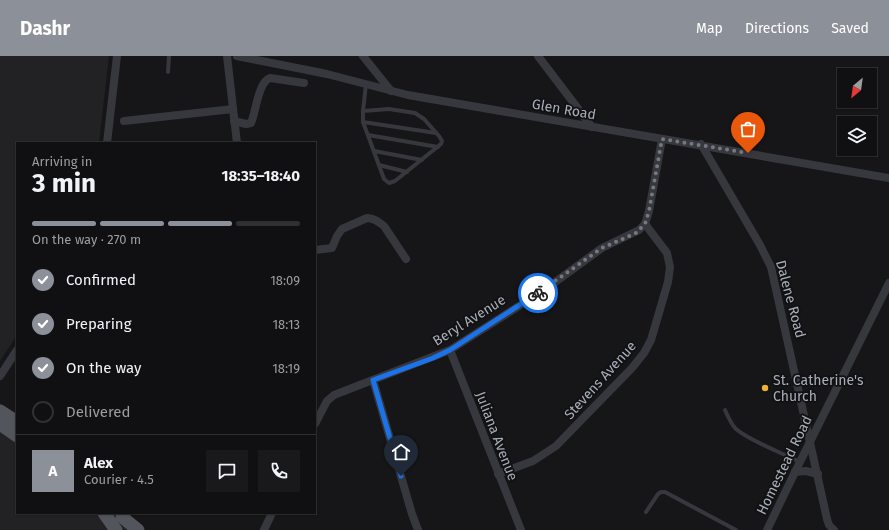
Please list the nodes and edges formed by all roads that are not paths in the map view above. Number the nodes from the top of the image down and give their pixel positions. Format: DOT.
graph roads {
  1 [pos="117,56"];
  2 [pos="169,56"];
  3 [pos="227,56"];
  4 [pos="237,56"];
  5 [pos="363,56"];
  6 [pos="538,56"];
  7 [pos="168,72"];
  8 [pos="304,83"];
  9 [pos="366,84"];
  10 [pos="391,91"];
  11 [pos="233,109"];
  12 [pos="363,111"];
  13 [pos="124,121"];
  14 [pos="234,121"];
  15 [pos="363,122"];
  16 [pos="592,127"];
  17 [pos="436,133"];
  18 [pos="368,135"];
  19 [pos="662,139"];
  20 [pos="107,142"];
  21 [pos="237,142"];
  22 [pos="701,144"];
  23 [pos="438,147"];
  24 [pos="374,151"];
  25 [pos="422,160"];
  26 [pos="379,165"];
  27 [pos="407,172"];
  28 [pos="889,178"];
  29 [pos="645,224"];
  30 [pos="316,250"];
  31 [pos="406,259"];
  32 [pos="889,283"];
  33 [pos="450,350"];
  34 [pos="16,352"];
  35 [pos="0,376"];
  36 [pos="373,380"];
  37 [pos="725,410"];
  38 [pos="0,411"];
  39 [pos="16,421"];
  40 [pos="316,422"];
  41 [pos="0,424"];
  42 [pos="16,435"];
  43 [pos="811,441"];
  44 [pos="800,462"];
  45 [pos="795,472"];
  46 [pos="498,474"];
  47 [pos="818,474"];
  48 [pos="646,512"];
  49 [pos="272,514"];
  50 [pos="114,521"];
  51 [pos="130,530"];
  52 [pos="138,530"];
  53 [pos="264,530"];
  54 [pos="418,530"];
  55 [pos="521,530"];
  56 [pos="736,530"];
  57 [pos="767,530"];
  58 [pos="834,530"];
  1 -- 20 [label="street"];
  2 -- 7 [label="lane"];
  3 -- 11 [label="street"];
  4 -- 9 [label="street, Glen Road"];
  5 -- 10 [label="street"];
  6 -- 16 [label="street"];
  8 -- 14 [label="street"];
  9 -- 10 [label="street, Glen Road"];
  9 -- 12 [label="lane"];
  10 -- 16 [label="street, Glen Road"];
  11 -- 13 [label="street"];
  11 -- 14 [label="street"];
  12 -- 15 [label="lane"];
  12 -- 17 [label="lane"];
  14 -- 21 [label="street"];
  15 -- 17 [label="lane"];
  15 -- 18 [label="lane"];
  16 -- 19 [label="street, Glen Road"];
  17 -- 23 [label="lane"];
  18 -- 23 [label="lane"];
  18 -- 24 [label="lane"];
  19 -- 22 [label="street, Glen Road"];
  19 -- 29 [label="street"];
  22 -- 28 [label="street, Glen Road"];
  22 -- 43 [label="street, Dalene Road"];
  23 -- 25 [label="lane"];
  24 -- 25 [label="lane"];
  24 -- 26 [label="lane"];
  25 -- 27 [label="lane"];
  26 -- 27 [label="lane"];
  26 -- 27 [label="lane"];
  29 -- 33 [label="street, Beryl Avenue"];
  29 -- 46 [label="street, Stevens Avenue"];
  30 -- 31 [label="street"];
  32 -- 43 [label="street, Homestead Road"];
  33 -- 36 [label="street, Beryl Avenue"];
  33 -- 46 [label="street, Juliana Avenue"];
  34 -- 35 [label="street"];
  36 -- 40 [label="street, Beryl Avenue"];
  36 -- 54 [label="street"];
  37 -- 44 [label="lane"];
  38 -- 39 [label="main road"];
  41 -- 42 [label="main road"];
  43 -- 44 [label="street, Homestead Road"];
  43 -- 47 [label="street, Dalene Road"];
  44 -- 45 [label="street, Homestead Road"];
  45 -- 47 [label="street"];
  45 -- 57 [label="street, Homestead Road"];
  46 -- 55 [label="street, Juliana Avenue"];
  47 -- 58 [label="street, Dalene Road"];
  48 -- 56 [label="lane"];
  49 -- 53 [label="street"];
  50 -- 51 [label="main road"];
  50 -- 52 [label="main road"];
}
